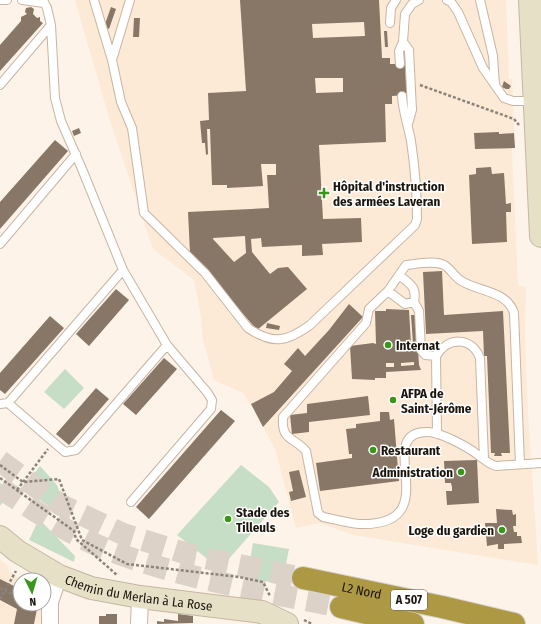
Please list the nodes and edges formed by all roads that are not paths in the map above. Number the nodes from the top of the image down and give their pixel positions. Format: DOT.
graph roads {
  1 [pos="0,0"];
  2 [pos="7,0"];
  3 [pos="22,0"];
  4 [pos="94,0"];
  5 [pos="130,0"];
  6 [pos="396,0"];
  7 [pos="419,0"];
  8 [pos="447,0"];
  9 [pos="480,0"];
  10 [pos="530,0"];
  11 [pos="44,2"];
  12 [pos="390,23"];
  13 [pos="51,25"];
  14 [pos="403,42"];
  15 [pos="112,60"];
  16 [pos="400,64"];
  17 [pos="0,85"];
  18 [pos="495,86"];
  19 [pos="402,96"];
  20 [pos="534,101"];
  21 [pos="408,124"];
  22 [pos="76,154"];
  23 [pos="541,236"];
  24 [pos="0,244"];
  25 [pos="123,270"];
  26 [pos="400,276"];
  27 [pos="388,291"];
  28 [pos="414,302"];
  29 [pos="167,345"];
  30 [pos="436,356"];
  31 [pos="4,404"];
  32 [pos="437,434"];
  33 [pos="484,459"];
  34 [pos="541,463"];
  35 [pos="520,464"];
  36 [pos="131,502"];
  37 [pos="0,537"];
  38 [pos="59,576"];
  39 [pos="303,578"];
  40 [pos="135,597"];
  41 [pos="341,607"];
  42 [pos="263,612"];
  43 [pos="294,621"];
  44 [pos="50,624"];
  45 [pos="139,624"];
  46 [pos="413,624"];
  47 [pos="514,624"];
  1 -- 2 [label="lane"];
  3 -- 11 [label="lane"];
  4 -- 15 [label="lane"];
  5 -- 15 [label="lane"];
  6 -- 12 [label="lane"];
  7 -- 14 [label="lane"];
  8 -- 18 [label="lane"];
  9 -- 18 [label="lane"];
  10 -- 20 [label="street"];
  11 -- 13 [label="lane"];
  13 -- 17 [label="lane"];
  13 -- 22 [label="lane"];
  14 -- 16 [label="lane"];
  14 -- 21 [label="lane"];
  15 -- 21 [label="lane"];
  18 -- 20 [label="lane"];
  19 -- 21 [label="lane"];
  20 -- 23 [label="street"];
  22 -- 24 [label="lane"];
  22 -- 25 [label="lane"];
  25 -- 29 [label="lane"];
  25 -- 31 [label="lane"];
  26 -- 27 [label="lane"];
  26 -- 28 [label="lane"];
  26 -- 35 [label="lane"];
  27 -- 28 [label="lane"];
  27 -- 32 [label="lane"];
  28 -- 30 [label="lane"];
  29 -- 31 [label="lane"];
  29 -- 36 [label="lane"];
  30 -- 32 [label="lane"];
  30 -- 33 [label="lane"];
  32 -- 33 [label="lane"];
  33 -- 35 [label="lane"];
  34 -- 35 [label="lane"];
  37 -- 38 [label="street, Chemin du Merlan à La Rose"];
  38 -- 40 [label="street, Chemin du Merlan à La Rose"];
  38 -- 44 [label="street"];
  39 -- 47 [label="highway, L2 Nord / A 507"];
  40 -- 42 [label="street, Chemin du Merlan à La Rose"];
  40 -- 45 [label="street"];
  41 -- 46 [label="highway, L2 Nord / A 507"];
  42 -- 43 [label="street, Chemin du Merlan à La Rose"];
}
